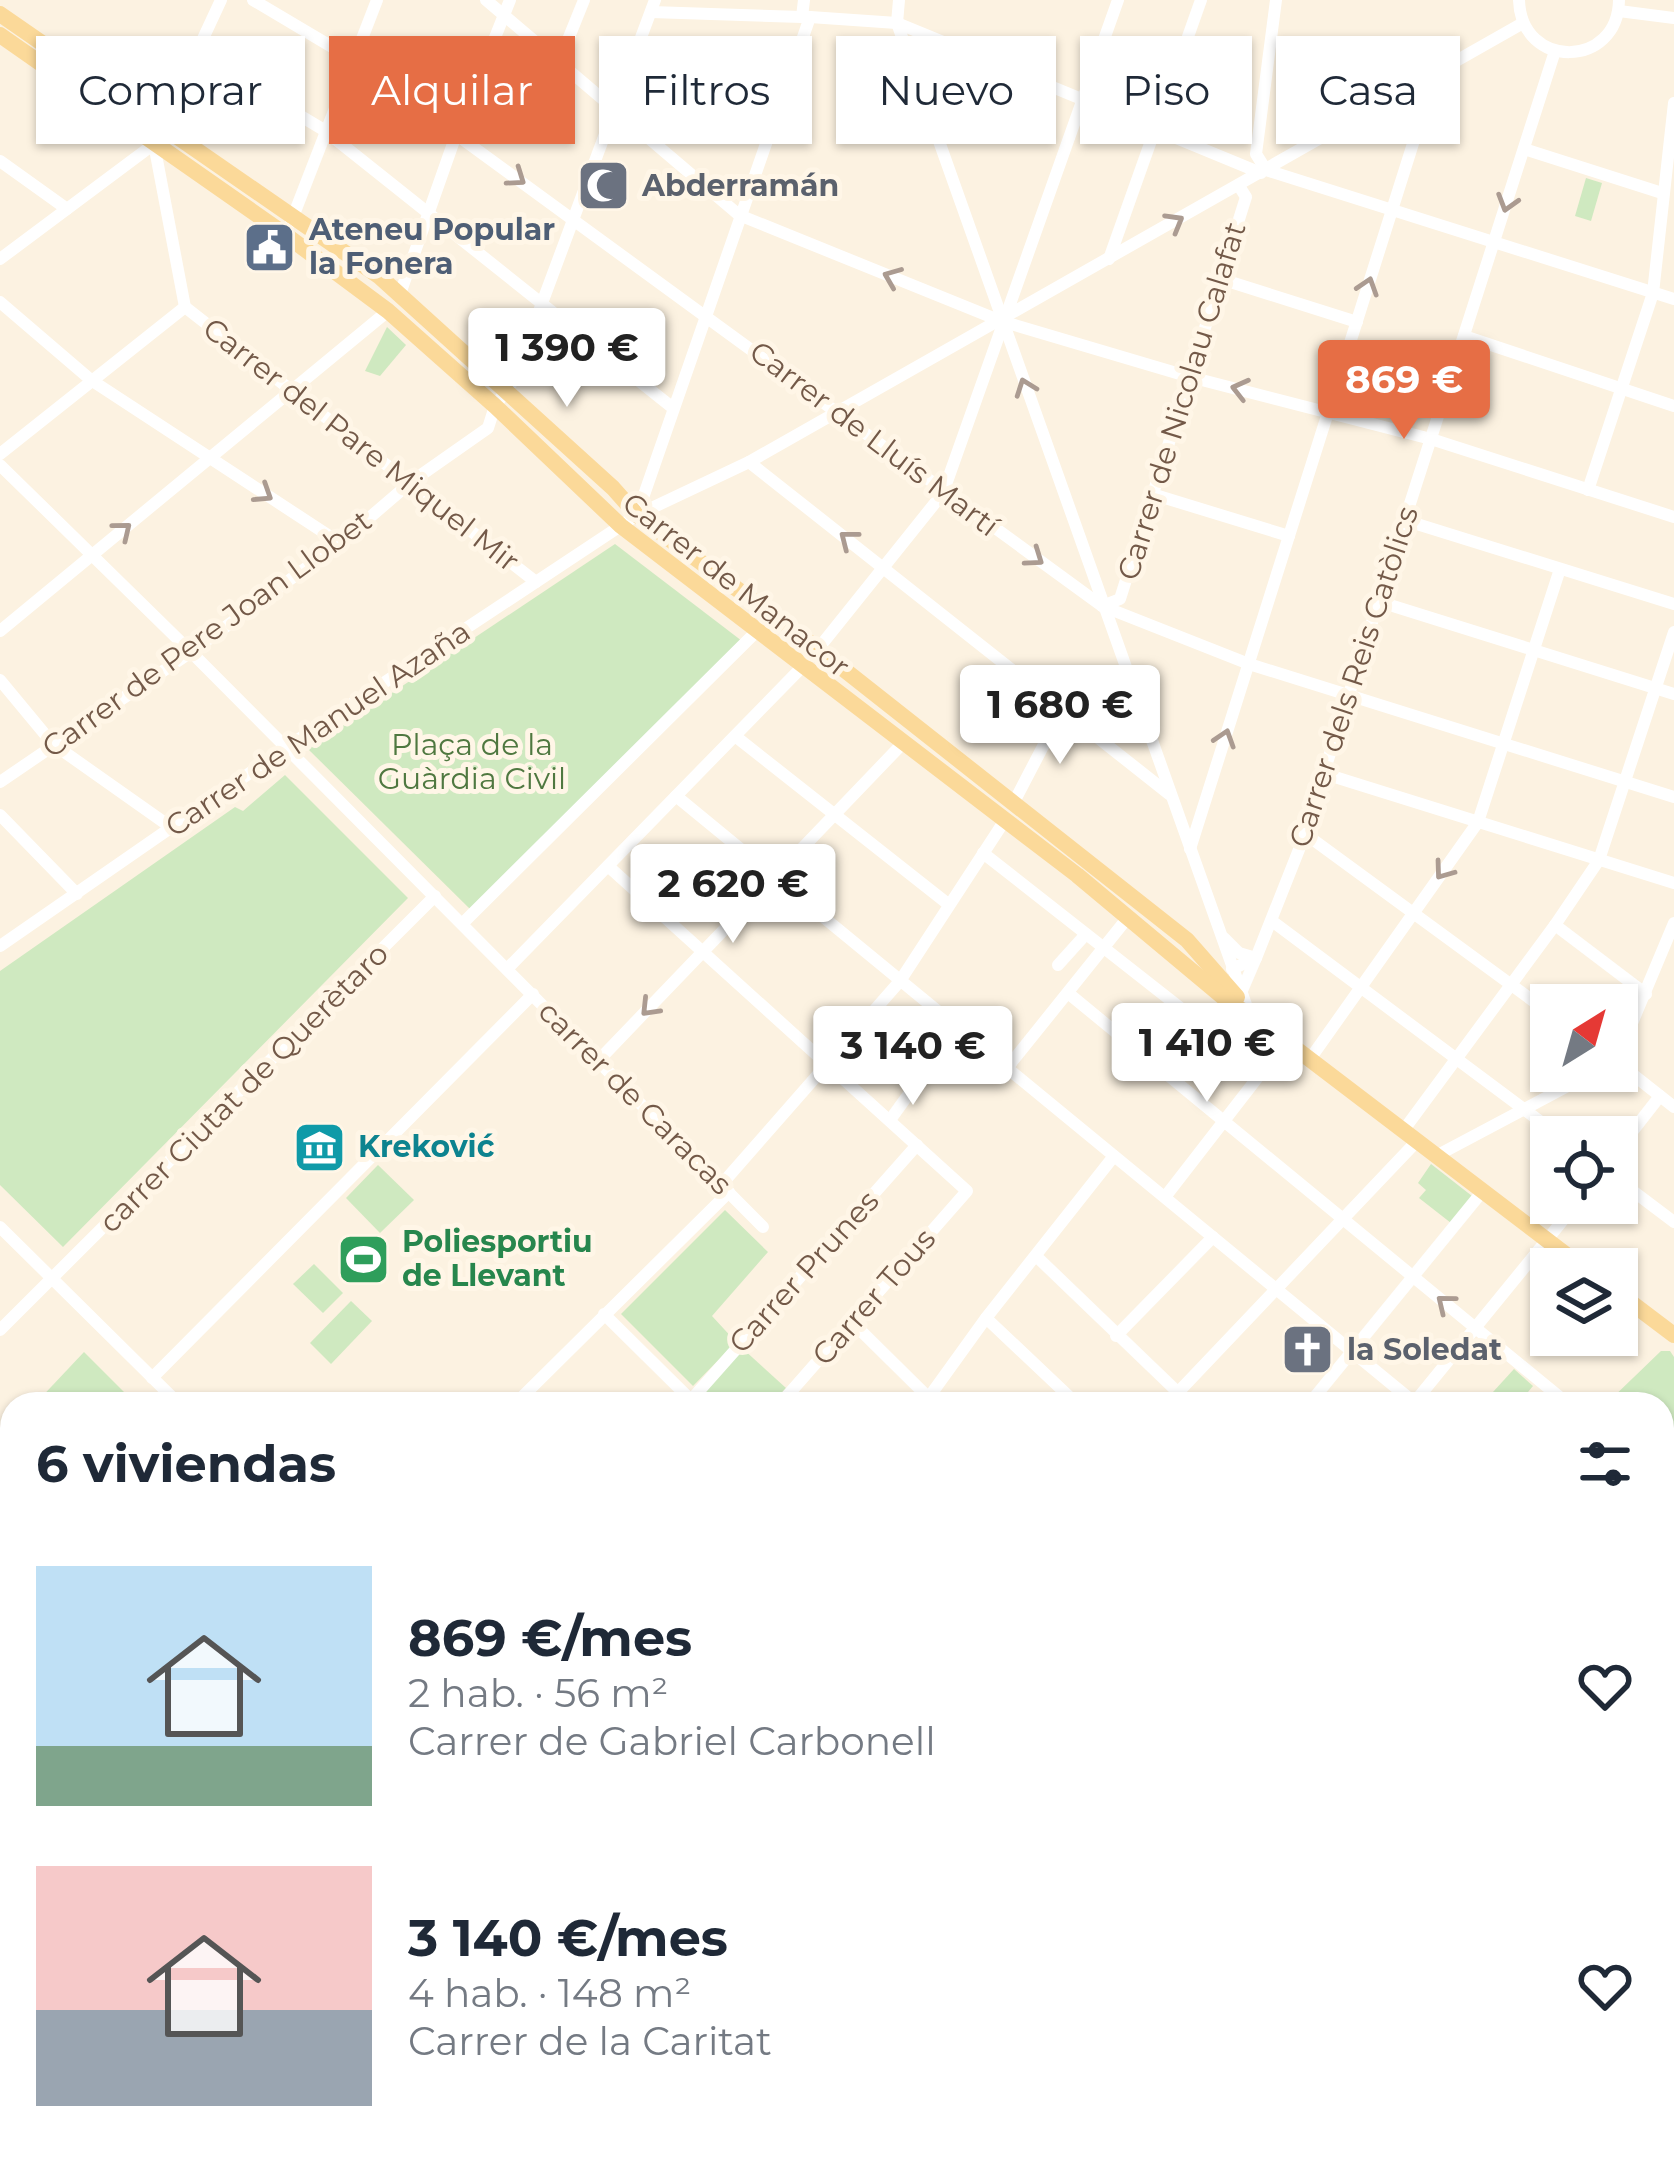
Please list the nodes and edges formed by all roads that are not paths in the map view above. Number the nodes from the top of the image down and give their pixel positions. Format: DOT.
graph roads {
  1 [pos="221,0"];
  2 [pos="253,0"];
  3 [pos="377,0"];
  4 [pos="486,0"];
  5 [pos="510,0"];
  6 [pos="584,0"];
  7 [pos="804,0"];
  8 [pos="899,0"];
  9 [pos="1118,0"];
  10 [pos="1201,0"];
  11 [pos="1276,0"];
  12 [pos="1519,0"];
  13 [pos="653,6"];
  14 [pos="1619,6"];
  15 [pos="0,14"];
  16 [pos="505,16"];
  17 [pos="806,17"];
  18 [pos="1674,18"];
  19 [pos="897,23"];
  20 [pos="1523,23"];
  21 [pos="0,35"];
  22 [pos="205,36"];
  23 [pos="363,36"];
  24 [pos="497,36"];
  25 [pos="528,36"];
  26 [pos="569,36"];
  27 [pos="642,36"];
  28 [pos="1106,36"];
  29 [pos="1188,36"];
  30 [pos="36,42"];
  31 [pos="329,45"];
  32 [pos="1556,51"];
  33 [pos="36,58"];
  34 [pos="1460,59"];
  35 [pos="575,75"];
  36 [pos="599,96"];
  37 [pos="1080,96"];
  38 [pos="1674,103"];
  39 [pos="1080,111"];
  40 [pos="329,116"];
  41 [pos="305,119"];
  42 [pos="323,130"];
  43 [pos="149,144"];
  44 [pos="160,144"];
  45 [pos="171,144"];
  46 [pos="453,144"];
  47 [pos="469,144"];
  48 [pos="603,144"];
  49 [pos="656,144"];
  50 [pos="1149,144"];
  51 [pos="1197,144"];
  52 [pos="1311,144"];
  53 [pos="1413,144"];
  54 [pos="1524,148"];
  55 [pos="0,161"];
  56 [pos="1264,171"];
  57 [pos="1239,185"];
  58 [pos="1662,193"];
  59 [pos="67,209"];
  60 [pos="428,211"];
  61 [pos="1392,211"];
  62 [pos="739,215"];
  63 [pos="574,219"];
  64 [pos="288,225"];
  65 [pos="1658,239"];
  66 [pos="1674,241"];
  67 [pos="1494,245"];
  68 [pos="0,259"];
  69 [pos="1108,260"];
  70 [pos="1221,279"];
  71 [pos="1653,293"];
  72 [pos="400,294"];
  73 [pos="1674,299"];
  74 [pos="0,302"];
  75 [pos="542,302"];
  76 [pos="185,308"];
  77 [pos="388,311"];
  78 [pos="705,315"];
  79 [pos="1001,321"];
  80 [pos="1357,322"];
  81 [pos="1464,336"];
  82 [pos="1190,376"];
  83 [pos="91,380"];
  84 [pos="1620,388"];
  85 [pos="294,392"];
  86 [pos="501,398"];
  87 [pos="1674,406"];
  88 [pos="673,408"];
  89 [pos="836,410"];
  90 [pos="1328,412"];
  91 [pos="1431,439"];
  92 [pos="0,454"];
  93 [pos="211,460"];
  94 [pos="749,462"];
  95 [pos="0,466"];
  96 [pos="411,482"];
  97 [pos="1588,490"];
  98 [pos="943,493"];
  99 [pos="1152,494"];
  100 [pos="637,515"];
  101 [pos="1674,517"];
  102 [pos="1404,520"];
  103 [pos="621,526"];
  104 [pos="1289,536"];
  105 [pos="340,543"];
  106 [pos="90,557"];
  107 [pos="884,568"];
  108 [pos="1560,569"];
  109 [pos="536,583"];
  110 [pos="1377,601"];
  111 [pos="1674,604"];
  112 [pos="1102,606"];
  113 [pos="759,629"];
  114 [pos="0,631"];
  115 [pos="1674,632"];
  116 [pos="818,649"];
  117 [pos="1533,650"];
  118 [pos="191,652"];
  119 [pos="805,664"];
  120 [pos="1249,664"];
  121 [pos="0,680"];
  122 [pos="1656,688"];
  123 [pos="875,694"];
  124 [pos="1674,694"];
  125 [pos="1348,695"];
  126 [pos="1063,708"];
  127 [pos="735,736"];
  128 [pos="905,741"];
  129 [pos="53,744"];
  130 [pos="1504,744"];
  131 [pos="287,748"];
  132 [pos="1322,773"];
  133 [pos="1624,781"];
  134 [pos="0,782"];
  135 [pos="1170,795"];
  136 [pos="676,796"];
  137 [pos="1674,797"];
  138 [pos="1010,812"];
  139 [pos="0,815"];
  140 [pos="834,815"];
  141 [pos="1478,822"];
  142 [pos="172,828"];
  143 [pos="1304,833"];
  144 [pos="1190,850"];
  145 [pos="982,853"];
  146 [pos="1599,860"];
  147 [pos="608,866"];
  148 [pos="774,877"];
  149 [pos="1674,883"];
  150 [pos="77,894"];
  151 [pos="435,896"];
  152 [pos="948,904"];
  153 [pos="1413,913"];
  154 [pos="1129,916"];
  155 [pos="1272,921"];
  156 [pos="1674,922"];
  157 [pos="462,924"];
  158 [pos="1556,925"];
  159 [pos="1216,926"];
  160 [pos="1086,934"];
  161 [pos="0,946"];
  162 [pos="1103,948"];
  163 [pos="1187,949"];
  164 [pos="703,951"];
  165 [pos="1256,958"];
  166 [pos="1058,965"];
  167 [pos="507,969"];
  168 [pos="1234,970"];
  169 [pos="900,981"];
  170 [pos="1511,985"];
  171 [pos="1360,987"];
  172 [pos="1068,993"];
  173 [pos="533,994"];
  174 [pos="1646,994"];
  175 [pos="1530,999"];
  176 [pos="1241,1003"];
  177 [pos="1638,1012"];
  178 [pos="957,1027"];
  179 [pos="1215,1036"];
  180 [pos="1286,1041"];
  181 [pos="1456,1058"];
  182 [pos="1310,1059"];
  183 [pos="598,1061"];
  184 [pos="826,1062"];
  185 [pos="1007,1068"];
  186 [pos="1262,1072"];
  187 [pos="1638,1078"];
  188 [pos="1554,1092"];
  189 [pos="1660,1096"];
  190 [pos="1674,1107"];
  191 [pos="1522,1108"];
  192 [pos="1533,1116"];
  193 [pos="890,1120"];
  194 [pos="1224,1122"];
  195 [pos="1638,1124"];
  196 [pos="1410,1136"];
  197 [pos="917,1145"];
  198 [pos="1114,1156"];
  199 [pos="1436,1156"];
  200 [pos="725,1188"];
  201 [pos="1483,1192"];
  202 [pos="1638,1195"];
  203 [pos="1165,1197"];
  204 [pos="1342,1220"];
  205 [pos="1674,1222"];
  206 [pos="1561,1224"];
  207 [pos="0,1227"];
  208 [pos="763,1227"];
  209 [pos="1213,1237"];
  210 [pos="1548,1241"];
  211 [pos="1558,1248"];
  212 [pos="1036,1256"];
  213 [pos="1414,1277"];
  214 [pos="52,1279"];
  215 [pos="1277,1288"];
  216 [pos="1638,1308"];
  217 [pos="604,1314"];
  218 [pos="986,1318"];
  219 [pos="852,1322"];
  220 [pos="1476,1328"];
  221 [pos="0,1330"];
  222 [pos="1116,1336"];
  223 [pos="1674,1339"];
  224 [pos="1352,1351"];
  225 [pos="152,1378"];
  226 [pos="167,1392"];
  227 [pos="527,1392"];
  228 [pos="683,1392"];
  229 [pos="702,1392"];
  230 [pos="791,1392"];
  231 [pos="919,1392"];
  232 [pos="936,1392"];
  233 [pos="1064,1392"];
  234 [pos="1166,1392"];
  235 [pos="1179,1392"];
  236 [pos="1319,1392"];
  237 [pos="1401,1392"];
  238 [pos="1423,1392"];
  239 [pos="1553,1392"];
  1 -- 22 [label="street"];
  2 -- 31 [label="street, Carrer de Lluís Martí"];
  3 -- 23 [label="street"];
  4 -- 16 [label="street"];
  5 -- 16 [label="street"];
  6 -- 26 [label="street"];
  7 -- 17 [label="street"];
  8 -- 19 [label="street"];
  9 -- 28 [label="street"];
  10 -- 29 [label="street"];
  11 -- 56 [label="street"];
  12 -- 20 [label="street"];
  13 -- 17 [label="street"];
  13 -- 27 [label="street, Carrer de Pere Joan Llobet"];
  14 -- 18 [label="street"];
  14 -- 32 [label="street"];
  15 -- 30 [label="main road, Carrer de Manacor"];
  16 -- 24 [label="street"];
  16 -- 25 [label="street"];
  17 -- 19 [label="street"];
  17 -- 62 [label="street"];
  19 -- 37 [label="street"];
  19 -- 79 [label="street"];
  20 -- 32 [label="street"];
  20 -- 34 [label="street, Carrer de Manuel Azaña"];
  21 -- 33 [label="main road, Carrer de Manacor"];
  32 -- 54 [label="street, Carrer dels Reis Catòlics"];
  35 -- 36 [label="street"];
  38 -- 58 [label="street"];
  39 -- 79 [label="street"];
  40 -- 42 [label="street"];
  41 -- 42 [label="street"];
  42 -- 60 [label="street"];
  42 -- 64 [label="street"];
  43 -- 59 [label="street"];
  44 -- 76 [label="street"];
  45 -- 64 [label="main road, Carrer de Manacor"];
  46 -- 60 [label="street"];
  47 -- 63 [label="street, Carrer de Lluís Martí, one-way"];
  48 -- 63 [label="street, Carrer de Pere Joan Llobet"];
  49 -- 62 [label="street"];
  50 -- 69 [label="street"];
  51 -- 56 [label="street"];
  52 -- 56 [label="street, Carrer de Manuel Azaña"];
  53 -- 61 [label="street"];
  54 -- 58 [label="street"];
  54 -- 67 [label="street, Carrer dels Reis Catòlics, one-way"];
  55 -- 59 [label="street"];
  56 -- 57 [label="street, Carrer de Manuel Azaña"];
  56 -- 61 [label="street"];
  69 -- 57 [label="street, Carrer de Manuel Azaña, one-way"];
  57 -- 70 [label="street, Carrer de Nicolau Calafat"];
  58 -- 65 [label="street"];
  59 -- 68 [label="street"];
  60 -- 72 [label="street"];
  60 -- 75 [label="street"];
  61 -- 67 [label="street"];
  80 -- 61 [label="street, one-way"];
  62 -- 78 [label="street"];
  79 -- 62 [label="street, one-way"];
  63 -- 75 [label="street, Carrer de Pere Joan Llobet"];
  63 -- 78 [label="street, Carrer de Lluís Martí"];
  64 -- 72 [label="main road, Carrer de Manacor"];
  64 -- 77 [label="main road, Carrer de Manacor"];
  65 -- 66 [label="street"];
  65 -- 71 [label="street"];
  67 -- 71 [label="street"];
  67 -- 81 [label="street, Carrer dels Reis Catòlics"];
  69 -- 79 [label="street, Carrer de Manuel Azaña"];
  70 -- 80 [label="street"];
  70 -- 82 [label="street, Carrer de Nicolau Calafat"];
  71 -- 73 [label="street"];
  71 -- 84 [label="street"];
  72 -- 86 [label="main road, Carrer de Manacor"];
  74 -- 83 [label="street"];
  75 -- 86 [label="street, Carrer de Pere Joan Llobet"];
  75 -- 88 [label="street"];
  76 -- 83 [label="street"];
  76 -- 85 [label="street, Carrer del Pare Miquel Mir"];
  77 -- 85 [label="street"];
  77 -- 86 [label="main road, Carrer de Manacor"];
  78 -- 88 [label="street"];
  78 -- 89 [label="street, Carrer de Lluís Martí"];
  79 -- 82 [label="street"];
  79 -- 89 [label="street, Carrer de Manuel Azaña"];
  79 -- 98 [label="street"];
  112 -- 79 [label="street, one-way"];
  80 -- 90 [label="street"];
  81 -- 84 [label="street"];
  81 -- 91 [label="street, Carrer dels Reis Catòlics"];
  90 -- 82 [label="street, one-way"];
  82 -- 99 [label="street, Carrer de Nicolau Calafat"];
  83 -- 92 [label="street"];
  83 -- 93 [label="street"];
  84 -- 87 [label="street"];
  84 -- 97 [label="street"];
  85 -- 93 [label="street"];
  85 -- 96 [label="street, Carrer del Pare Miquel Mir"];
  86 -- 96 [label="street, Carrer de Pere Joan Llobet"];
  86 -- 100 [label="main road, Carrer de Manacor"];
  86 -- 103 [label="main road, Carrer de Manacor"];
  88 -- 100 [label="street"];
  89 -- 94 [label="street, Carrer de Manuel Azaña"];
  89 -- 98 [label="street, Carrer de Lluís Martí"];
  90 -- 91 [label="street"];
  90 -- 104 [label="street"];
  91 -- 97 [label="street"];
  91 -- 102 [label="street, Carrer dels Reis Catòlics"];
  93 -- 105 [label="street, one-way"];
  106 -- 93 [label="street, one-way"];
  94 -- 100 [label="street, Carrer de Manuel Azaña"];
  107 -- 94 [label="street, one-way"];
  95 -- 106 [label="street"];
  96 -- 105 [label="street, Carrer de Pere Joan Llobet"];
  96 -- 109 [label="street, Carrer del Pare Miquel Mir"];
  97 -- 101 [label="street"];
  98 -- 107 [label="street"];
  98 -- 112 [label="street, Carrer de Lluís Martí, one-way"];
  99 -- 104 [label="street"];
  99 -- 112 [label="street, Carrer de Nicolau Calafat"];
  100 -- 103 [label="street, Carrer de Manuel Azaña"];
  100 -- 116 [label="main road, Carrer de Manacor"];
  102 -- 108 [label="street"];
  102 -- 110 [label="street, Carrer dels Reis Catòlics"];
  103 -- 109 [label="street, Carrer de Manuel Azaña"];
  103 -- 113 [label="main road, Carrer de Manacor"];
  104 -- 120 [label="street"];
  105 -- 118 [label="street, Carrer de Pere Joan Llobet"];
  106 -- 114 [label="street"];
  106 -- 118 [label="street"];
  107 -- 116 [label="street"];
  107 -- 126 [label="street"];
  108 -- 111 [label="street"];
  108 -- 117 [label="street"];
  109 -- 131 [label="street, Carrer de Manuel Azaña"];
  110 -- 117 [label="street"];
  110 -- 125 [label="street, Carrer dels Reis Catòlics"];
  112 -- 120 [label="street, Carrer de Lluís Martí"];
  112 -- 135 [label="street"];
  113 -- 119 [label="main road, Carrer de Manacor"];
  113 -- 157 [label="street"];
  115 -- 122 [label="street"];
  116 -- 123 [label="main road, Carrer de Manacor"];
  117 -- 122 [label="street"];
  117 -- 130 [label="street"];
  118 -- 129 [label="street, Carrer de Pere Joan Llobet"];
  118 -- 131 [label="street"];
  119 -- 123 [label="main road"];
  119 -- 127 [label="street"];
  119 -- 128 [label="main road, Carrer de Manacor"];
  120 -- 125 [label="street, Carrer de Lluís Martí"];
  144 -- 120 [label="street, one-way"];
  121 -- 129 [label="street"];
  122 -- 124 [label="street"];
  122 -- 133 [label="street"];
  123 -- 138 [label="main road, Carrer de Manacor"];
  125 -- 130 [label="street, Carrer de Lluís Martí"];
  125 -- 132 [label="street, Carrer dels Reis Catòlics"];
  126 -- 135 [label="street"];
  126 -- 138 [label="street"];
  127 -- 136 [label="street"];
  127 -- 140 [label="street"];
  128 -- 138 [label="main road, Carrer de Manacor"];
  128 -- 140 [label="street"];
  129 -- 134 [label="street, Carrer de Pere Joan Llobet"];
  129 -- 142 [label="street"];
  130 -- 133 [label="street, Carrer de Lluís Martí"];
  130 -- 141 [label="street"];
  131 -- 142 [label="street, Carrer de Manuel Azaña"];
  131 -- 151 [label="street"];
  132 -- 141 [label="street"];
  132 -- 143 [label="street, Carrer dels Reis Catòlics"];
  133 -- 137 [label="street, Carrer de Lluís Martí"];
  133 -- 146 [label="street"];
  135 -- 144 [label="street"];
  136 -- 147 [label="street"];
  136 -- 148 [label="street"];
  138 -- 145 [label="street"];
  138 -- 154 [label="main road, Carrer de Manacor"];
  138 -- 163 [label="main road, Carrer de Manacor"];
  139 -- 150 [label="street"];
  140 -- 148 [label="street"];
  140 -- 152 [label="street"];
  141 -- 146 [label="street"];
  141 -- 153 [label="street, one-way"];
  142 -- 150 [label="street, Carrer de Manuel Azaña"];
  143 -- 153 [label="street"];
  143 -- 155 [label="street, Carrer dels Reis Catòlics"];
  144 -- 159 [label="street"];
  145 -- 152 [label="street"];
  145 -- 160 [label="street"];
  146 -- 149 [label="street"];
  146 -- 158 [label="street"];
  147 -- 164 [label="street"];
  147 -- 167 [label="street"];
  148 -- 164 [label="street"];
  148 -- 169 [label="street"];
  150 -- 161 [label="street, Carrer de Manuel Azaña"];
  151 -- 157 [label="street"];
  151 -- 214 [label="street, carrer Ciutat de Querètaro"];
  152 -- 169 [label="street"];
  153 -- 170 [label="street"];
  153 -- 171 [label="street"];
  154 -- 162 [label="street"];
  154 -- 163 [label="main road, Carrer de Manacor"];
  155 -- 165 [label="street, Carrer dels Reis Catòlics"];
  155 -- 171 [label="street"];
  156 -- 174 [label="street"];
  157 -- 167 [label="street"];
  158 -- 170 [label="street"];
  158 -- 174 [label="street"];
  159 -- 163 [label="street"];
  159 -- 165 [label="street"];
  159 -- 168 [label="street"];
  160 -- 162 [label="street"];
  160 -- 166 [label="street"];
  162 -- 172 [label="street"];
  162 -- 179 [label="street"];
  163 -- 168 [label="street"];
  163 -- 176 [label="main road, Carrer de Manacor"];
  163 -- 176 [label="main road, Carrer de Manacor"];
  164 -- 183 [label="street, one-way"];
  164 -- 184 [label="street"];
  165 -- 168 [label="street"];
  165 -- 176 [label="street, Carrer dels Reis Catòlics"];
  167 -- 173 [label="street, carrer de Caracas"];
  168 -- 176 [label="street"];
  169 -- 178 [label="street"];
  169 -- 184 [label="street"];
  170 -- 175 [label="street"];
  170 -- 181 [label="street"];
  171 -- 181 [label="street"];
  171 -- 182 [label="street"];
  172 -- 185 [label="street"];
  172 -- 194 [label="street"];
  173 -- 183 [label="street, carrer de Caracas"];
  173 -- 225 [label="street"];
  174 -- 177 [label="street"];
  176 -- 179 [label="street, Carrer dels Reis Catòlics"];
  176 -- 180 [label="main road, Carrer de Manacor"];
  178 -- 185 [label="street"];
  178 -- 193 [label="street"];
  179 -- 186 [label="street"];
  180 -- 182 [label="main road, Carrer de Manacor"];
  180 -- 186 [label="street"];
  181 -- 191 [label="street"];
  181 -- 196 [label="street"];
  182 -- 196 [label="main road, Carrer de Manacor"];
  183 -- 200 [label="street, carrer de Caracas"];
  184 -- 193 [label="street"];
  184 -- 200 [label="street"];
  185 -- 198 [label="street"];
  186 -- 194 [label="street"];
  187 -- 189 [label="street"];
  188 -- 191 [label="street"];
  189 -- 190 [label="street"];
  189 -- 195 [label="street"];
  191 -- 192 [label="street"];
  191 -- 199 [label="street"];
  193 -- 197 [label="street"];
  194 -- 203 [label="street"];
  194 -- 204 [label="street"];
  196 -- 199 [label="main road, Carrer de Manacor"];
  196 -- 204 [label="street"];
  197 -- 219 [label="street, Carrer Tous"];
  197 -- 229 [label="street, Carrer Prunes"];
  198 -- 203 [label="street"];
  198 -- 212 [label="street"];
  199 -- 201 [label="main road, Carrer de Manacor"];
  200 -- 208 [label="street, carrer de Caracas"];
  200 -- 217 [label="street"];
  201 -- 210 [label="main road, Carrer de Manacor"];
  201 -- 213 [label="street"];
  202 -- 205 [label="street"];
  203 -- 209 [label="street"];
  204 -- 213 [label="street"];
  204 -- 215 [label="street"];
  206 -- 210 [label="street"];
  207 -- 214 [label="street"];
  209 -- 215 [label="street"];
  209 -- 222 [label="street"];
  210 -- 211 [label="main road, Carrer de Manacor"];
  210 -- 220 [label="street"];
  212 -- 218 [label="street"];
  212 -- 222 [label="street"];
  220 -- 213 [label="street, one-way"];
  213 -- 224 [label="street"];
  214 -- 221 [label="street"];
  214 -- 225 [label="street"];
  215 -- 224 [label="street"];
  215 -- 235 [label="street"];
  216 -- 223 [label="main road"];
  217 -- 227 [label="street"];
  217 -- 228 [label="street"];
  218 -- 232 [label="street"];
  218 -- 233 [label="street"];
  219 -- 230 [label="street, Carrer Tous"];
  219 -- 231 [label="street"];
  220 -- 238 [label="street"];
  220 -- 239 [label="street"];
  222 -- 234 [label="street"];
  224 -- 236 [label="street"];
  224 -- 237 [label="street"];
  225 -- 226 [label="street"];
}
